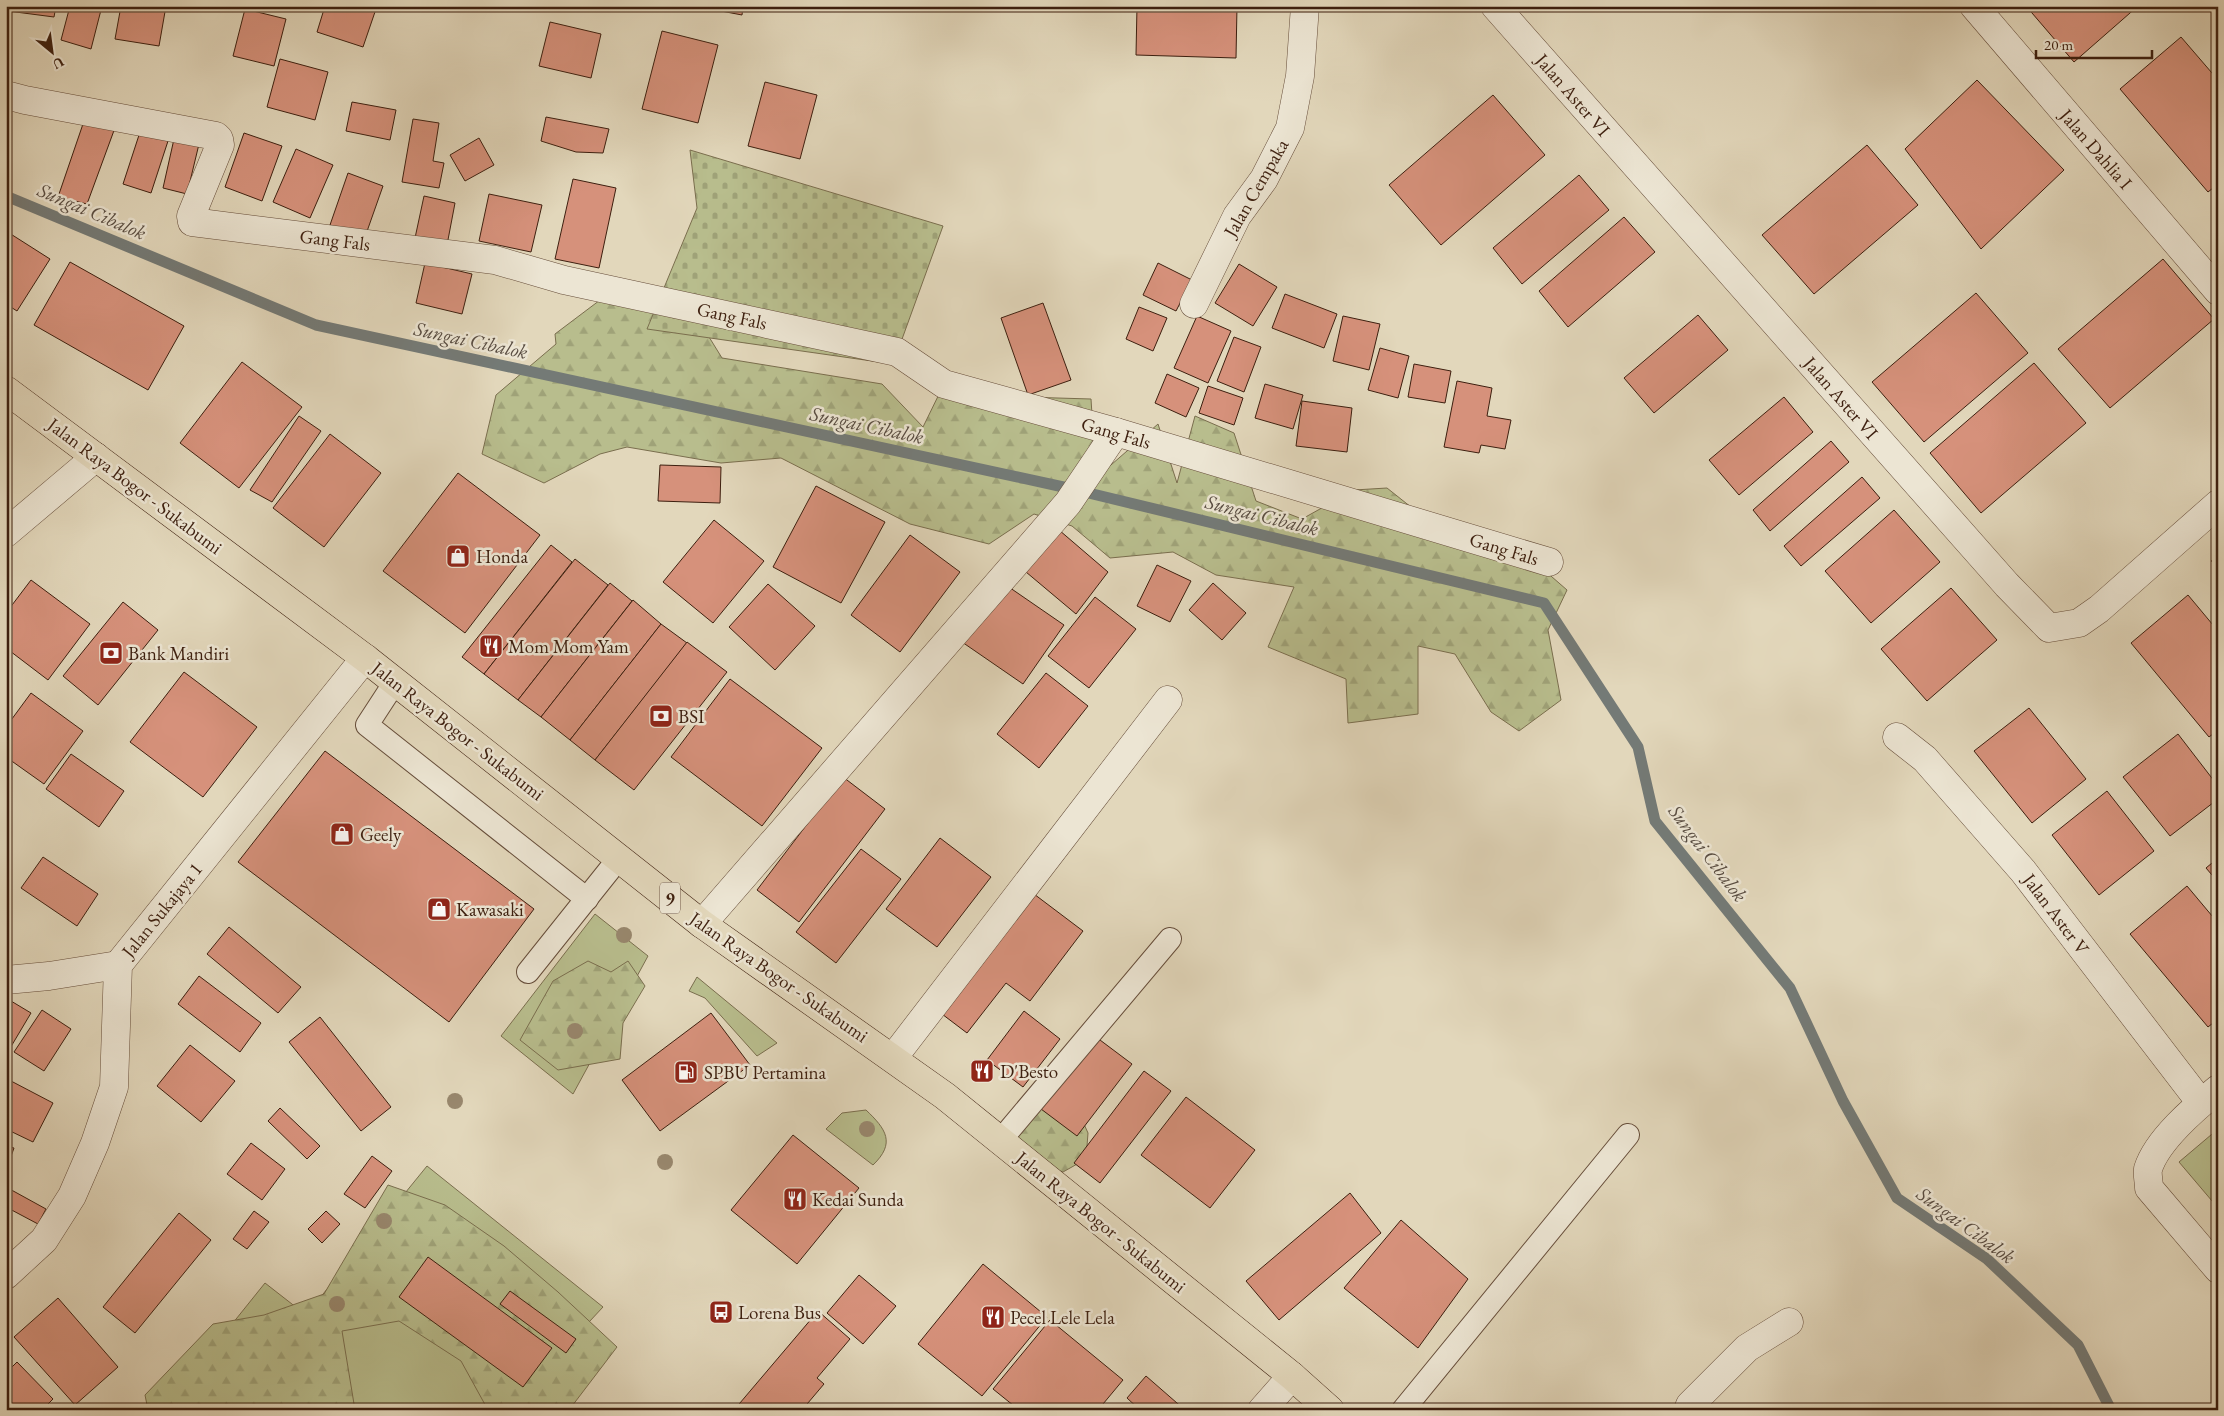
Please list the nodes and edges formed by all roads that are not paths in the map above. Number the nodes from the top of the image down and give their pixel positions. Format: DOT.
graph roads {
  1 [pos="1305,6"];
  2 [pos="1495,6"];
  3 [pos="1974,6"];
  4 [pos="6,95"];
  5 [pos="2218,291"];
  6 [pos="1194,304"];
  7 [pos="6,390"];
  8 [pos="1109,442"];
  9 [pos="96,457"];
  10 [pos="2218,504"];
  11 [pos="6,533"];
  12 [pos="1549,562"];
  13 [pos="365,658"];
  14 [pos="395,682"];
  15 [pos="1168,700"];
  16 [pos="1897,736"];
  17 [pos="619,858"];
  18 [pos="587,899"];
  19 [pos="702,924"];
  20 [pos="1170,939"];
  21 [pos="118,965"];
  22 [pos="528,972"];
  23 [pos="6,980"];
  24 [pos="893,1058"];
  25 [pos="2209,1096"];
  26 [pos="1628,1135"];
  27 [pos="1000,1141"];
  28 [pos="2218,1269"];
  29 [pos="6,1274"];
  30 [pos="1789,1322"];
  31 [pos="1292,1376"];
  32 [pos="1262,1410"];
  33 [pos="1330,1410"];
  34 [pos="1403,1410"];
  35 [pos="1688,1410"];
  1 -- 6 [label="street, Jalan Cempaka"];
  2 -- 10 [label="street, Jalan Aster VI"];
  3 -- 5 [label="street, Jalan Dahlia I"];
  4 -- 8 [label="street, Gang Fals"];
  7 -- 9 [label="highway, Jalan Raya Bogor - Sukabumi / 9"];
  8 -- 12 [label="street, Gang Fals"];
  8 -- 19 [label="street"];
  9 -- 11 [label="street"];
  9 -- 13 [label="highway, Jalan Raya Bogor - Sukabumi / 9"];
  13 -- 14 [label="highway, Jalan Raya Bogor - Sukabumi / 9"];
  13 -- 21 [label="street, Jalan Sukajaya 1"];
  14 -- 17 [label="highway, Jalan Raya Bogor - Sukabumi / 9"];
  14 -- 18 [label="lane"];
  15 -- 24 [label="street"];
  16 -- 25 [label="street, Jalan Aster V"];
  17 -- 18 [label="lane"];
  17 -- 19 [label="highway, Jalan Raya Bogor - Sukabumi / 9"];
  18 -- 22 [label="lane"];
  19 -- 24 [label="highway, Jalan Raya Bogor - Sukabumi / 9"];
  20 -- 27 [label="lane"];
  21 -- 23 [label="street"];
  21 -- 29 [label="street, Jalan Sukajaya 1"];
  24 -- 27 [label="highway, Jalan Raya Bogor - Sukabumi / 9"];
  25 -- 28 [label="street"];
  26 -- 34 [label="lane"];
  27 -- 31 [label="highway, Jalan Raya Bogor - Sukabumi / 9"];
  30 -- 35 [label="street"];
  31 -- 32 [label="street"];
  31 -- 33 [label="highway, Jalan Raya Bogor - Sukabumi / 9"];
}
